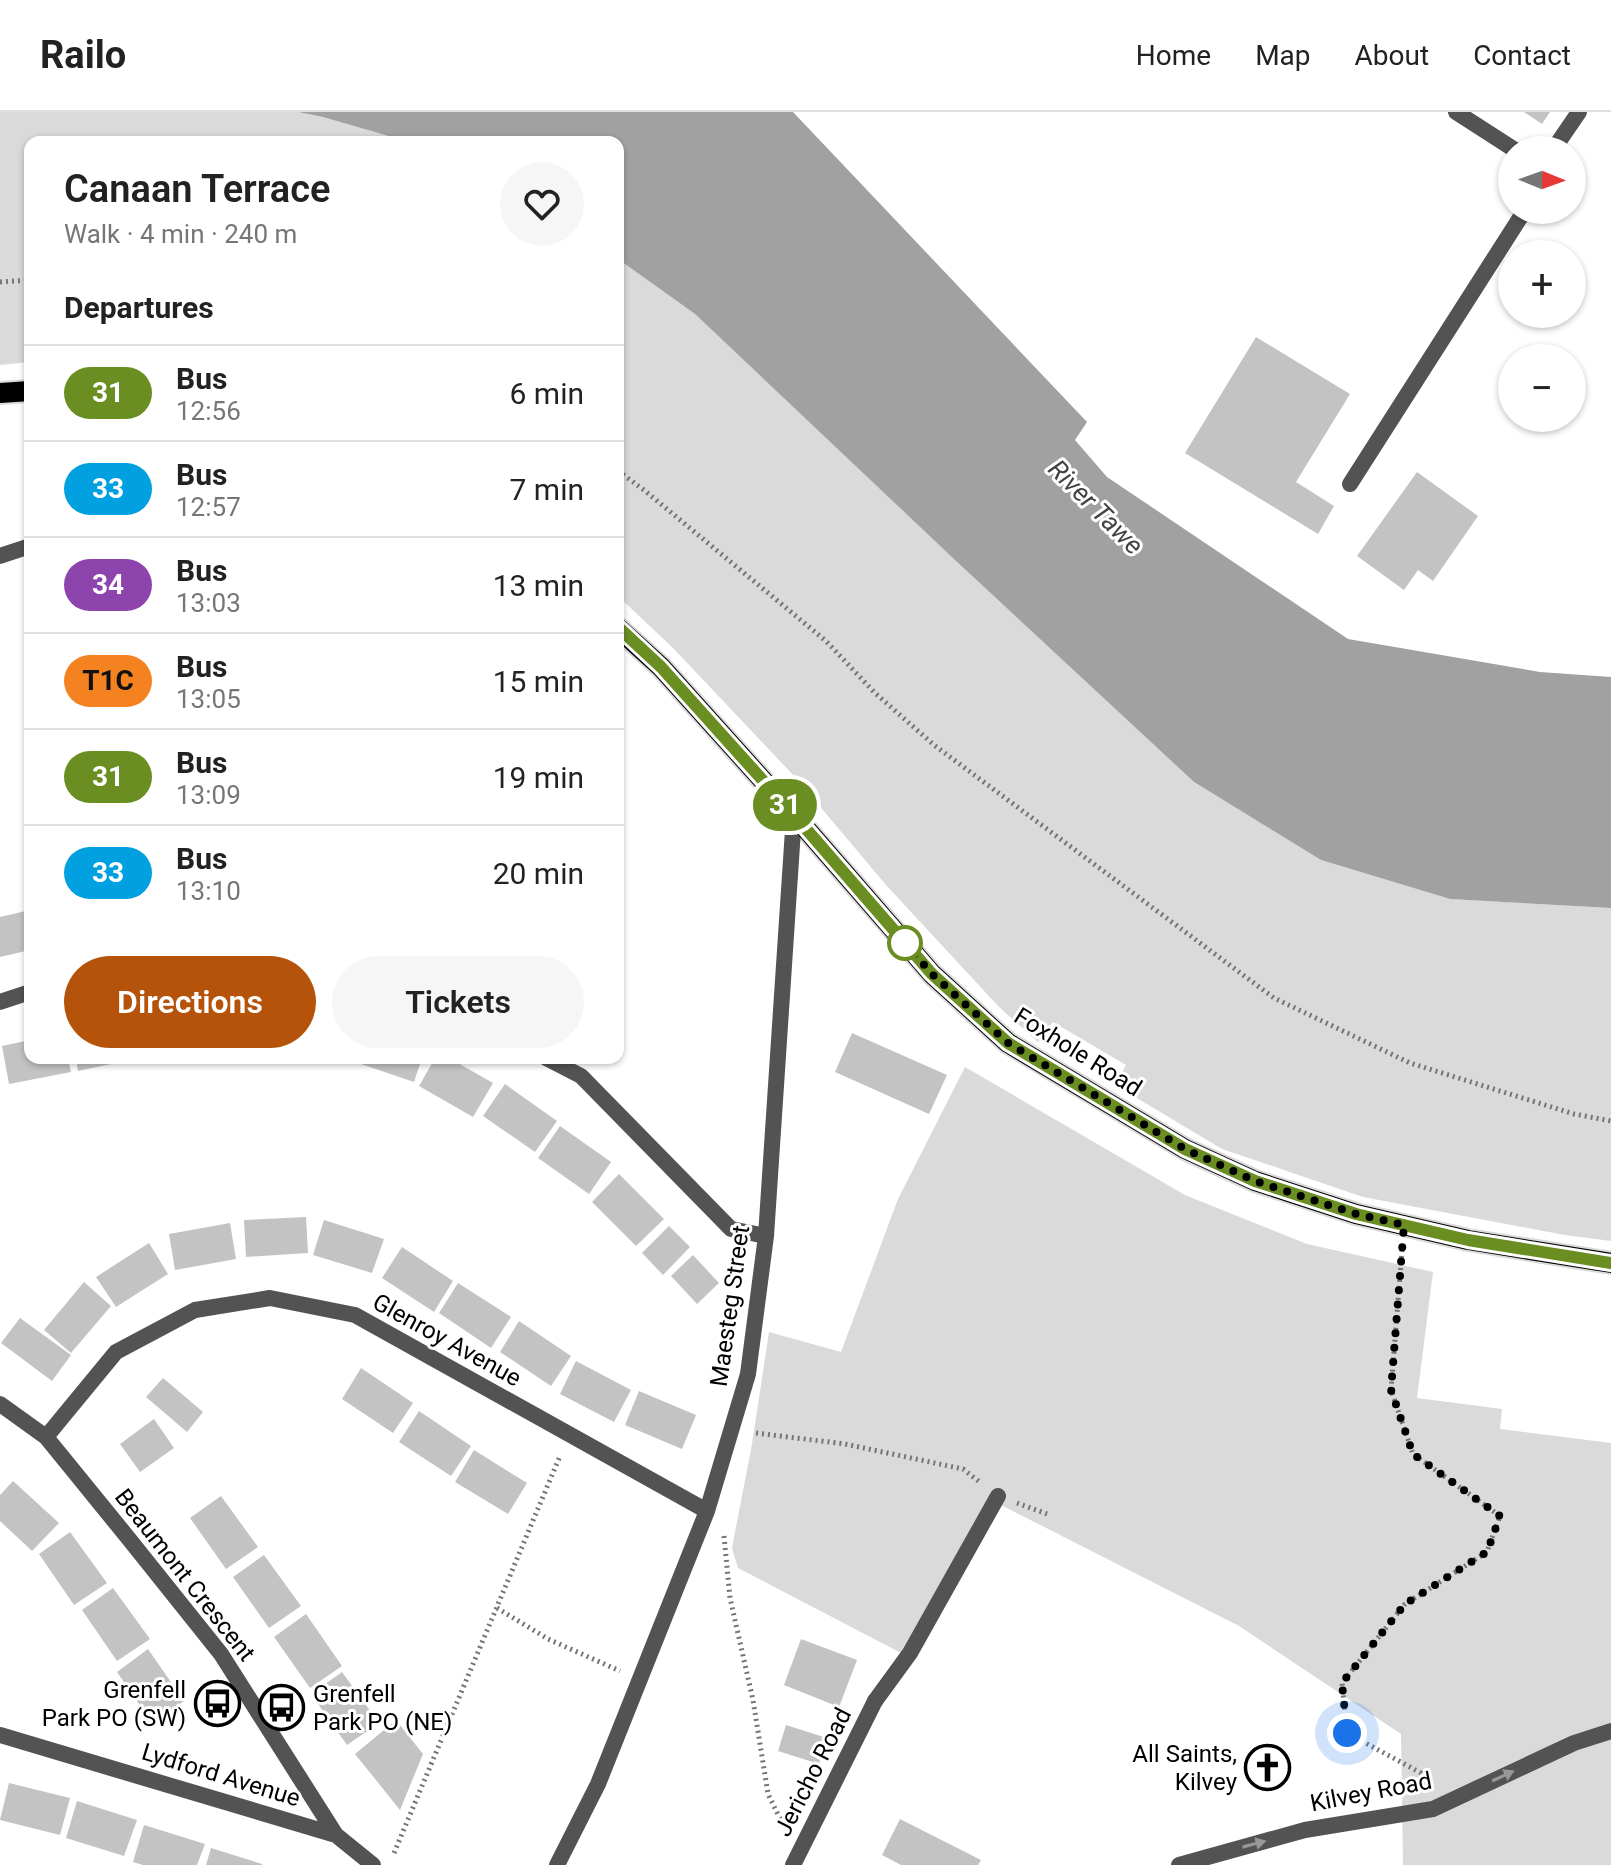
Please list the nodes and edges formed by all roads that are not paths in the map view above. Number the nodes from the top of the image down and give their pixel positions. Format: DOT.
graph roads {
  1 [pos="1456,112"];
  2 [pos="1579,112"];
  3 [pos="1563,136"];
  4 [pos="1498,139"];
  5 [pos="1516,224"];
  6 [pos="24,391"];
  7 [pos="0,393"];
  8 [pos="1350,484"];
  9 [pos="24,548"];
  10 [pos="0,556"];
  11 [pos="624,633"];
  12 [pos="794,815"];
  13 [pos="24,994"];
  14 [pos="0,1002"];
  15 [pos="558,1064"];
  16 [pos="766,1236"];
  17 [pos="1611,1263"];
  18 [pos="0,1404"];
  19 [pos="46,1437"];
  20 [pos="998,1496"];
  21 [pos="707,1511"];
  22 [pos="1611,1731"];
  23 [pos="0,1735"];
  24 [pos="336,1835"];
  25 [pos="795,1860"];
  26 [pos="373,1865"];
  27 [pos="557,1865"];
  28 [pos="1179,1865"];
  1 -- 4 [label="street"];
  2 -- 3 [label="street"];
  5 -- 8 [label="street"];
  6 -- 7 [label="main road"];
  9 -- 10 [label="street"];
  11 -- 12 [label="main road, Foxhole Road"];
  12 -- 16 [label="street, Maesteg Street"];
  12 -- 17 [label="main road, Foxhole Road"];
  13 -- 14 [label="street"];
  15 -- 16 [label="street"];
  16 -- 21 [label="street, Maesteg Street"];
  18 -- 19 [label="street, Beaumont Crescent"];
  19 -- 21 [label="street, Glenroy Avenue"];
  19 -- 24 [label="street, Beaumont Crescent"];
  20 -- 25 [label="street, Jericho Road"];
  21 -- 27 [label="street, Maesteg Street"];
  28 -- 22 [label="street, Kilvey Road, one-way"];
  23 -- 24 [label="street, Lydford Avenue"];
  24 -- 26 [label="street, Beaumont Crescent"];
}
